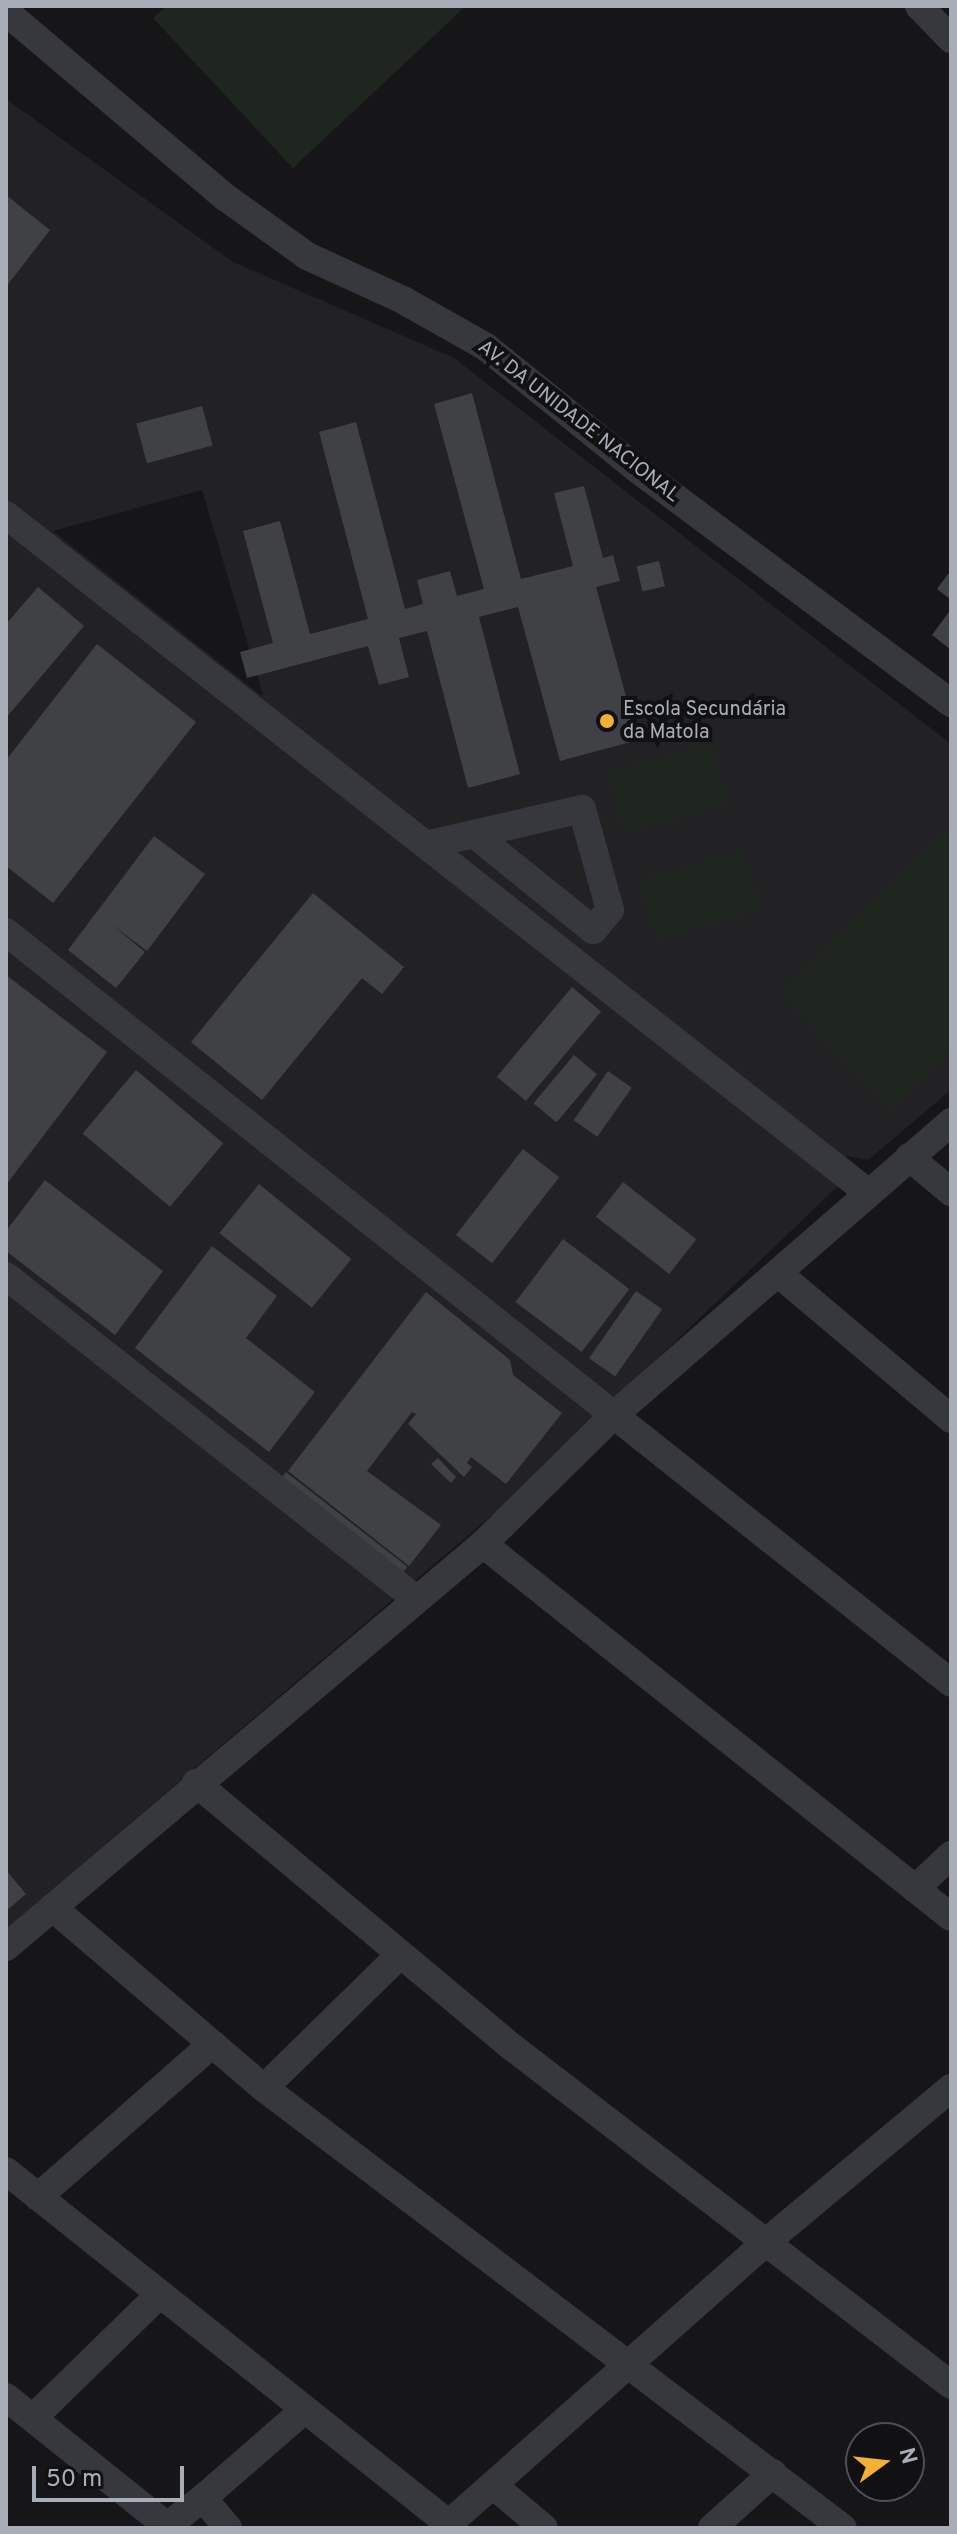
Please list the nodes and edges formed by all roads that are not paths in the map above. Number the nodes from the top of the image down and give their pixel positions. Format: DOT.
graph roads {
  1 [pos="919,6"];
  2 [pos="6,12"];
  3 [pos="951,39"];
  4 [pos="6,515"];
  5 [pos="951,703"];
  6 [pos="474,834"];
  7 [pos="426,845"];
  8 [pos="6,932"];
  9 [pos="951,1122"];
  10 [pos="909,1157"];
  11 [pos="866,1191"];
  12 [pos="951,1192"];
  13 [pos="779,1274"];
  14 [pos="6,1276"];
  15 [pos="946,1406"];
  16 [pos="614,1415"];
  17 [pos="483,1544"];
  18 [pos="416,1599"];
  19 [pos="951,1683"];
  20 [pos="196,1783"];
  21 [pos="951,1855"];
  22 [pos="915,1889"];
  23 [pos="53,1908"];
  24 [pos="951,1917"];
  25 [pos="6,1947"];
  26 [pos="400,1955"];
  27 [pos="212,2044"];
  28 [pos="264,2088"];
  29 [pos="951,2088"];
  30 [pos="6,2171"];
  31 [pos="38,2197"];
  32 [pos="765,2243"];
  33 [pos="159,2295"];
  34 [pos="625,2367"];
  35 [pos="951,2385"];
  36 [pos="6,2397"];
  37 [pos="303,2411"];
  38 [pos="33,2418"];
  39 [pos="773,2473"];
  40 [pos="494,2486"];
  41 [pos="203,2498"];
  42 [pos="446,2526"];
  43 [pos="165,2527"];
  44 [pos="228,2528"];
  45 [pos="544,2528"];
  46 [pos="712,2528"];
  47 [pos="843,2528"];
  1 -- 3 [label="street"];
  2 -- 5 [label="street, AV. DA UNIDADE NACIONAL"];
  4 -- 7 [label="street"];
  6 -- 6 [label="street"];
  6 -- 7 [label="street"];
  7 -- 11 [label="street"];
  8 -- 16 [label="street"];
  9 -- 10 [label="street"];
  10 -- 11 [label="street"];
  10 -- 12 [label="street"];
  11 -- 13 [label="street"];
  13 -- 15 [label="street"];
  13 -- 16 [label="street"];
  14 -- 18 [label="street"];
  16 -- 17 [label="street"];
  16 -- 19 [label="street"];
  17 -- 18 [label="street"];
  17 -- 22 [label="street"];
  18 -- 20 [label="street"];
  20 -- 23 [label="street"];
  20 -- 26 [label="street"];
  21 -- 22 [label="street"];
  22 -- 24 [label="street"];
  23 -- 25 [label="street"];
  23 -- 27 [label="street"];
  26 -- 28 [label="street"];
  26 -- 32 [label="street"];
  27 -- 28 [label="street"];
  27 -- 31 [label="street"];
  28 -- 34 [label="street"];
  29 -- 32 [label="street"];
  30 -- 31 [label="street"];
  31 -- 33 [label="street"];
  32 -- 34 [label="street"];
  32 -- 35 [label="street"];
  33 -- 37 [label="street"];
  33 -- 38 [label="street"];
  34 -- 39 [label="street"];
  34 -- 40 [label="street"];
  36 -- 38 [label="street"];
  37 -- 41 [label="street"];
  37 -- 42 [label="street"];
  38 -- 43 [label="street"];
  39 -- 46 [label="street"];
  39 -- 47 [label="street"];
  40 -- 42 [label="street"];
  40 -- 45 [label="street"];
  41 -- 43 [label="street"];
  41 -- 44 [label="street"];
}
